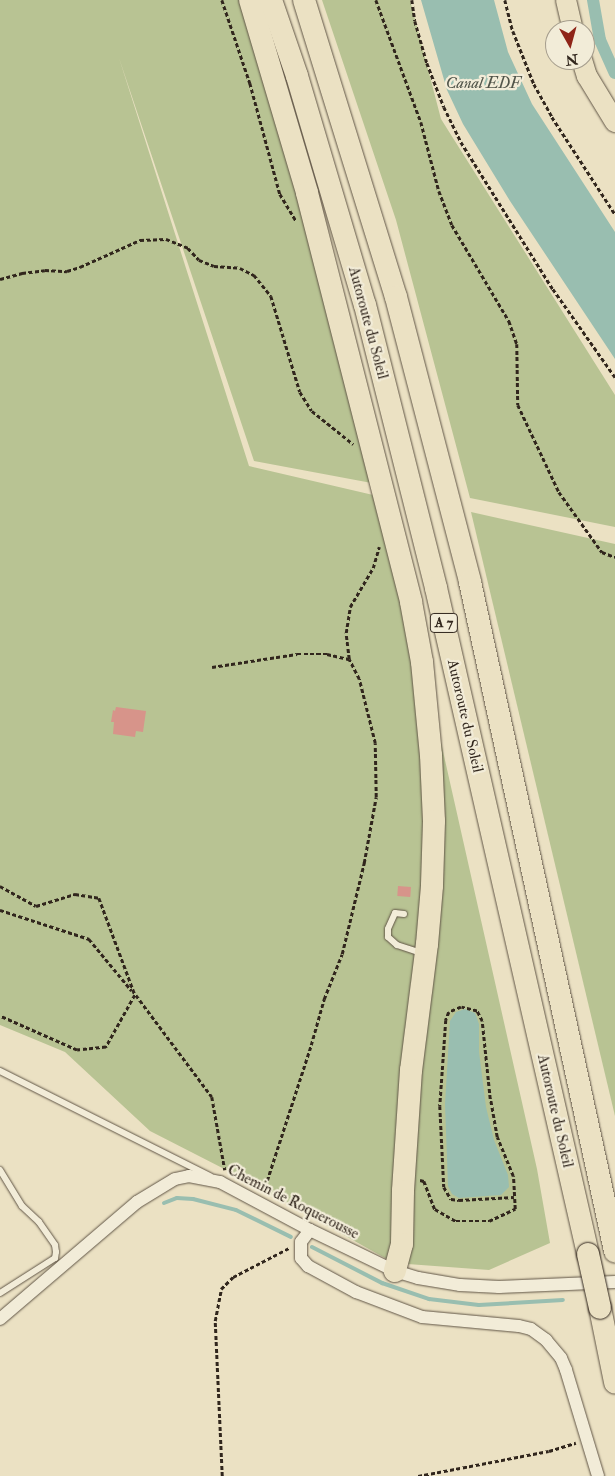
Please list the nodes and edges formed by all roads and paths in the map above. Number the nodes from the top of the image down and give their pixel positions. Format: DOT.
graph roads {
  1 [pos="222,0"];
  2 [pos="250,0"];
  3 [pos="270,0"];
  4 [pos="304,0"];
  5 [pos="376,0"];
  6 [pos="412,0"];
  7 [pos="505,0"];
  8 [pos="566,0"];
  9 [pos="571,20"];
  10 [pos="585,70"];
  11 [pos="615,122"];
  12 [pos="615,214"];
  13 [pos="298,223"];
  14 [pos="0,279"];
  15 [pos="615,377"];
  16 [pos="356,447"];
  17 [pos="380,546"];
  18 [pos="615,557"];
  19 [pos="349,659"];
  20 [pos="212,667"];
  21 [pos="0,886"];
  22 [pos="0,910"];
  23 [pos="404,914"];
  24 [pos="426,954"];
  25 [pos="135,995"];
  26 [pos="0,1016"];
  27 [pos="0,1071"];
  28 [pos="0,1170"];
  29 [pos="404,1175"];
  30 [pos="220,1182"];
  31 [pos="514,1197"];
  32 [pos="260,1202"];
  33 [pos="310,1230"];
  34 [pos="302,1242"];
  35 [pos="615,1251"];
  36 [pos="394,1271"];
  37 [pos="615,1282"];
  38 [pos="0,1293"];
  39 [pos="0,1319"];
  40 [pos="615,1382"];
  41 [pos="588,1440"];
  42 [pos="222,1476"];
  43 [pos="418,1476"];
  44 [pos="598,1476"];
  1 -- 13 [label="path"];
  2 -- 24 [label="highway"];
  3 -- 40 [label="highway, Autoroute du Soleil / A 7, bridge"];
  4 -- 35 [label="highway, Autoroute du Soleil / A 7"];
  5 -- 18 [label="path"];
  6 -- 15 [label="path"];
  7 -- 12 [label="path"];
  8 -- 9 [label="main road"];
  10 -- 11 [label="main road"];
  14 -- 16 [label="path"];
  17 -- 19 [label="path"];
  19 -- 20 [label="path"];
  19 -- 32 [label="path"];
  21 -- 25 [label="path"];
  22 -- 25 [label="path"];
  23 -- 24 [label="lane"];
  24 -- 29 [label="highway"];
  25 -- 26 [label="path"];
  25 -- 30 [label="path"];
  27 -- 30 [label="lane"];
  28 -- 38 [label="lane"];
  29 -- 31 [label="path"];
  29 -- 36 [label="highway"];
  30 -- 32 [label="street, Chemin de Roquerousse"];
  30 -- 39 [label="street, Chemin de Roquerousse"];
  31 -- 31 [label="path"];
  32 -- 33 [label="street, Chemin de Roquerousse"];
  33 -- 34 [label="street"];
  33 -- 36 [label="street, Chemin de Roquerousse"];
  34 -- 41 [label="street"];
  34 -- 42 [label="path"];
  36 -- 37 [label="street, Chemin de Roquerousse"];
  41 -- 43 [label="path"];
  41 -- 44 [label="street"];
}
